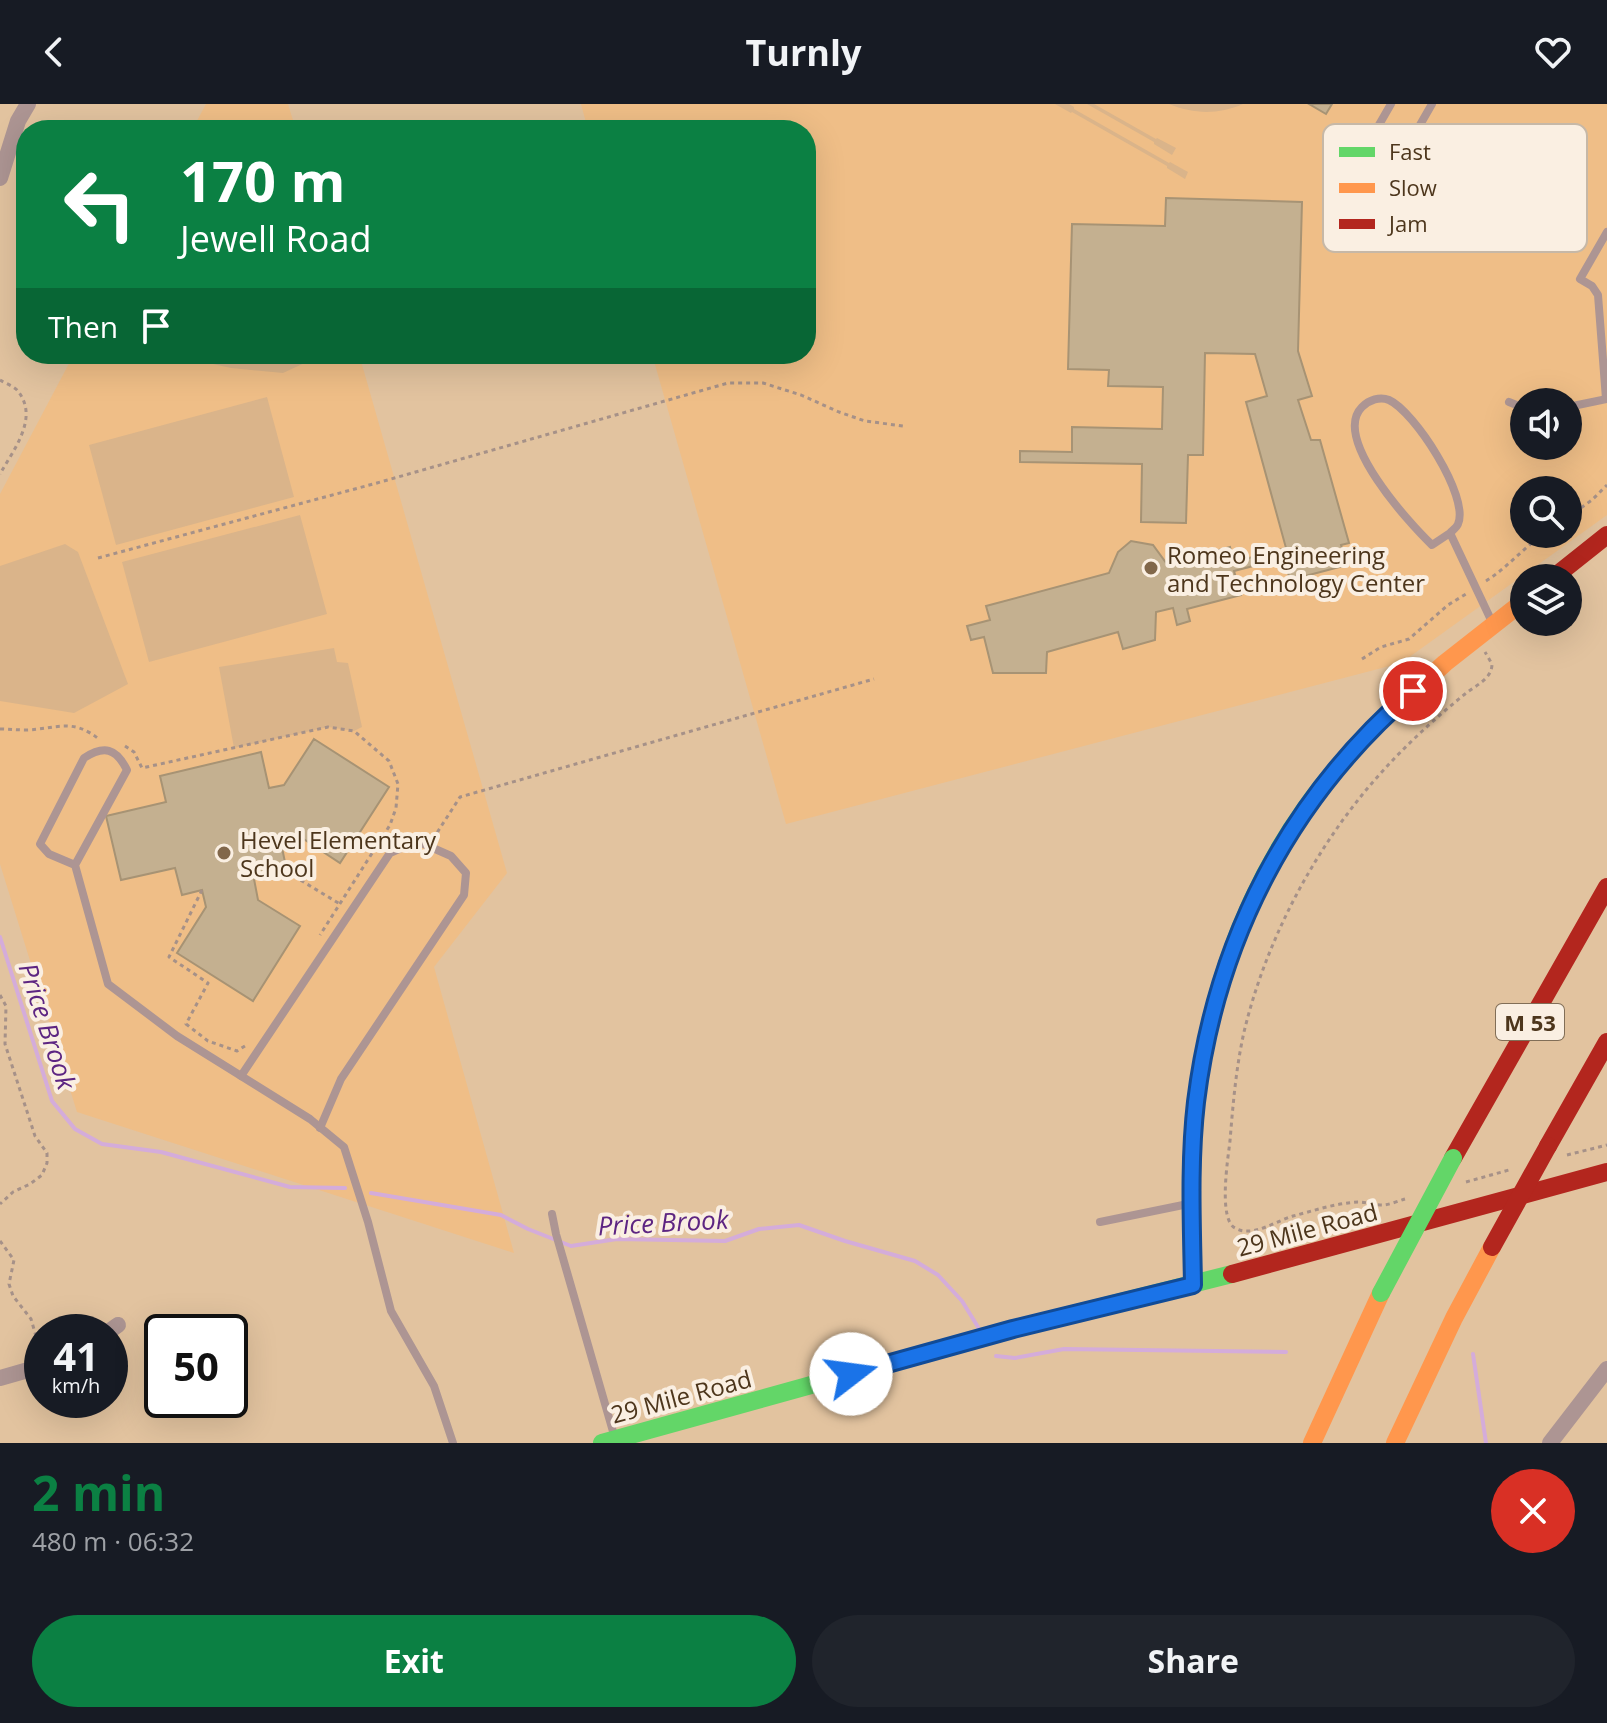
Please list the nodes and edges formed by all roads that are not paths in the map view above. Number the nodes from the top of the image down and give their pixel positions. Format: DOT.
graph roads {
  1 [pos="1391,104"];
  2 [pos="1432,104"];
  3 [pos="1379,124"];
  4 [pos="1421,124"];
  5 [pos="16,127"];
  6 [pos="0,178"];
  7 [pos="1607,232"];
  8 [pos="1606,399"];
  9 [pos="1582,404"];
  10 [pos="1450,533"];
  11 [pos="1607,535"];
  12 [pos="1571,564"];
  13 [pos="1510,612"];
  14 [pos="1493,625"];
  15 [pos="75,865"];
  16 [pos="1607,887"];
  17 [pos="1607,1042"];
  18 [pos="241,1076"];
  19 [pos="320,1128"];
  20 [pos="1607,1172"];
  21 [pos="1193,1203"];
  22 [pos="552,1214"];
  23 [pos="1100,1222"];
  24 [pos="1193,1285"];
  25 [pos="24,1366"];
  26 [pos="1607,1369"];
  27 [pos="0,1378"];
  28 [pos="609,1441"];
  29 [pos="453,1443"];
  30 [pos="1312,1443"];
  31 [pos="1395,1443"];
  32 [pos="1550,1443"];
  1 -- 3 [label="lane"];
  2 -- 4 [label="lane"];
  5 -- 6 [label="street"];
  7 -- 8 [label="lane"];
  8 -- 9 [label="lane"];
  10 -- 10 [label="lane"];
  10 -- 14 [label="lane"];
  11 -- 12 [label="main road"];
  13 -- 14 [label="main road"];
  14 -- 21 [label="main road"];
  15 -- 15 [label="lane"];
  15 -- 18 [label="lane"];
  16 -- 30 [label="main road, M 53, bridge"];
  17 -- 31 [label="main road, bridge"];
  18 -- 19 [label="lane"];
  18 -- 19 [label="lane"];
  19 -- 29 [label="lane"];
  20 -- 24 [label="main road, 29 Mile Road"];
  21 -- 23 [label="lane"];
  21 -- 24 [label="main road"];
  22 -- 28 [label="lane"];
  24 -- 28 [label="main road, 29 Mile Road"];
  25 -- 27 [label="street"];
  26 -- 32 [label="street"];
}
